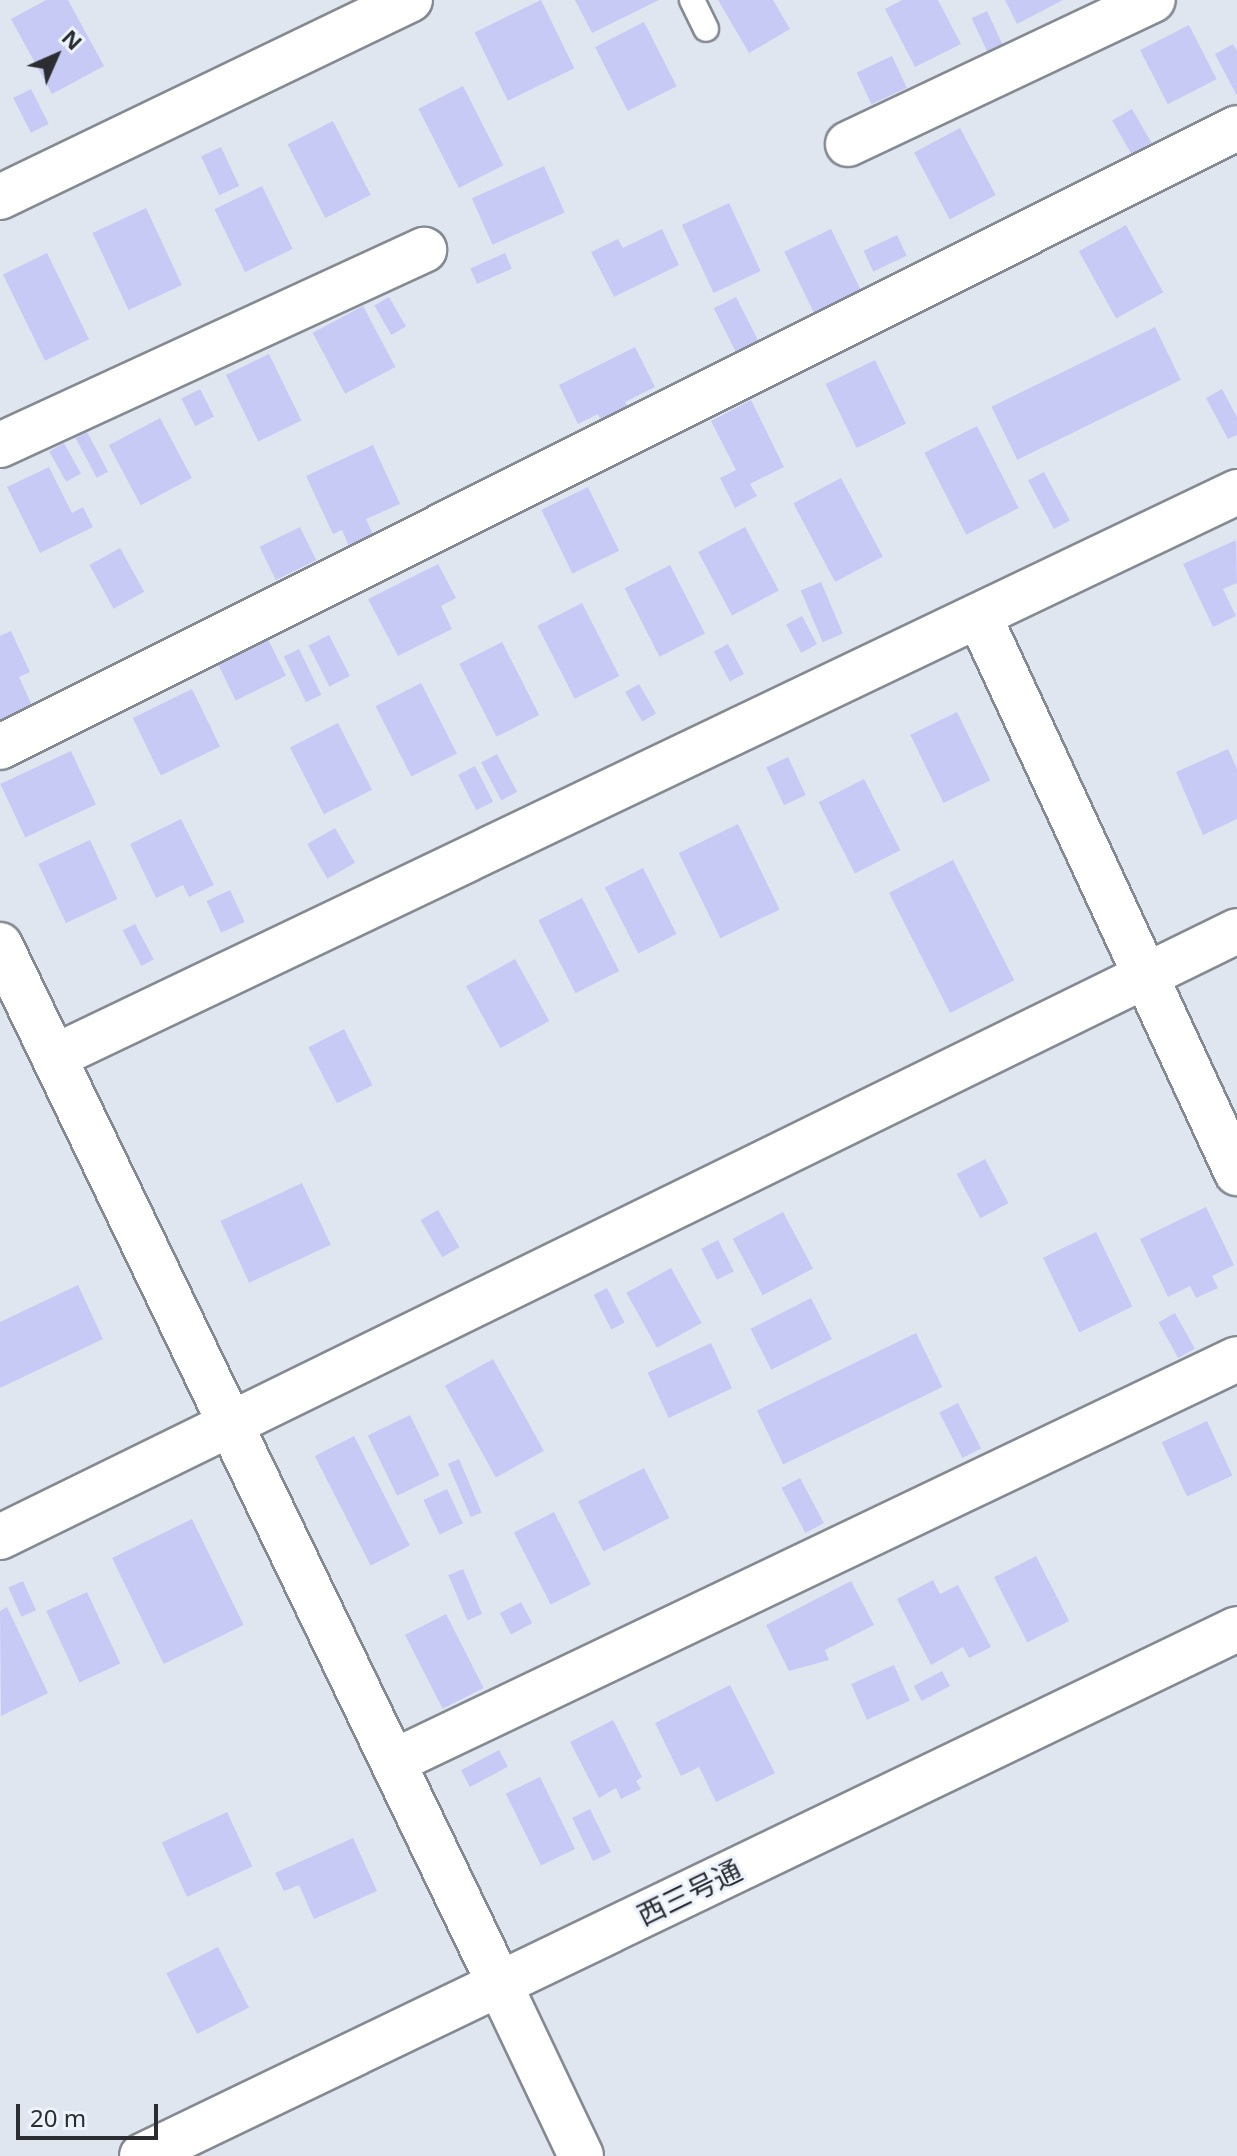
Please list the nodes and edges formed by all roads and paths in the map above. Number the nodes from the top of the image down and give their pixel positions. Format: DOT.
graph roads {
  1 [pos="410,0"];
  2 [pos="692,0"];
  3 [pos="1153,0"];
  4 [pos="706,29"];
  5 [pos="1237,128"];
  6 [pos="848,144"];
  7 [pos="0,197"];
  8 [pos="424,250"];
  9 [pos="0,445"];
  10 [pos="1237,492"];
  11 [pos="979,616"];
  12 [pos="0,747"];
  13 [pos="1237,931"];
  14 [pos="0,945"];
  15 [pos="1144,976"];
  16 [pos="54,1057"];
  17 [pos="1237,1173"];
  18 [pos="1237,1359"];
  19 [pos="235,1424"];
  20 [pos="0,1537"];
  21 [pos="1237,1629"];
  22 [pos="393,1762"];
  23 [pos="499,1983"];
  24 [pos="142,2156"];
  25 [pos="581,2156"];
  1 -- 7 [label="street"];
  2 -- 4 [label="lane"];
  3 -- 6 [label="street"];
  5 -- 12 [label="street"];
  8 -- 9 [label="street"];
  10 -- 11 [label="street"];
  11 -- 15 [label="street"];
  11 -- 16 [label="street"];
  13 -- 15 [label="street"];
  14 -- 16 [label="street"];
  15 -- 17 [label="street"];
  15 -- 19 [label="street"];
  16 -- 19 [label="street"];
  18 -- 22 [label="street"];
  19 -- 20 [label="street"];
  19 -- 22 [label="street"];
  21 -- 23 [label="street, 西三号通"];
  22 -- 23 [label="street"];
  23 -- 24 [label="street, 西三号通"];
  23 -- 25 [label="street"];
}
